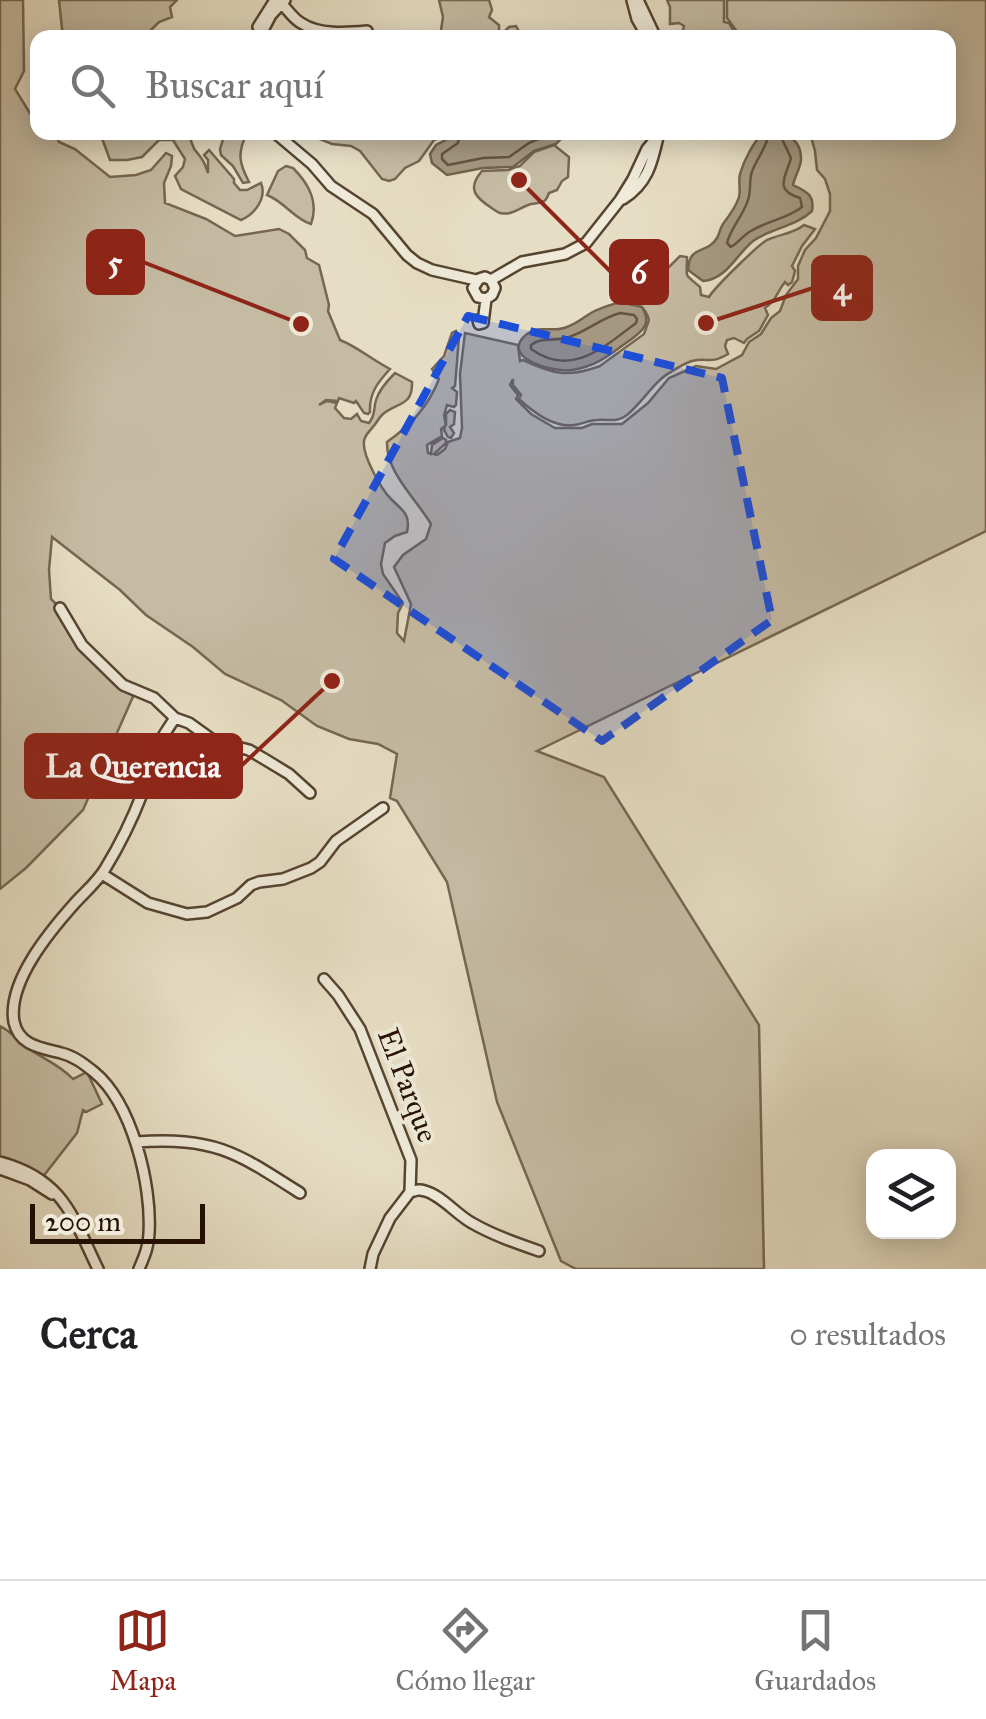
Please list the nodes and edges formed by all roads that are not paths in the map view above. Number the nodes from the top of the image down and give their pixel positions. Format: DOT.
graph roads {
  1 [pos="635,0"];
  2 [pos="280,1"];
  3 [pos="262,30"];
  4 [pos="328,30"];
  5 [pos="648,30"];
  6 [pos="284,140"];
  7 [pos="291,140"];
  8 [pos="658,140"];
  9 [pos="337,188"];
  10 [pos="493,282"];
  11 [pos="475,283"];
  12 [pos="60,608"];
  13 [pos="175,718"];
  14 [pos="310,794"];
  15 [pos="382,808"];
  16 [pos="102,874"];
  17 [pos="324,979"];
  18 [pos="136,1142"];
  19 [pos="0,1166"];
  20 [pos="410,1192"];
  21 [pos="300,1193"];
  22 [pos="539,1251"];
  23 [pos="98,1269"];
  24 [pos="139,1269"];
  25 [pos="370,1269"];
  1 -- 5 [label="street"];
  2 -- 3 [label="street"];
  2 -- 4 [label="street"];
  6 -- 9 [label="street"];
  7 -- 9 [label="street"];
  8 -- 10 [label="street"];
  9 -- 11 [label="street"];
  10 -- 11 [label="street"];
  10 -- 11 [label="street"];
  12 -- 13 [label="street"];
  13 -- 14 [label="street"];
  13 -- 16 [label="street"];
  15 -- 16 [label="street"];
  16 -- 18 [label="street"];
  17 -- 20 [label="street, El Parque"];
  18 -- 21 [label="street"];
  18 -- 24 [label="street"];
  19 -- 23 [label="street"];
  20 -- 22 [label="street"];
  20 -- 25 [label="street, El Parque"];
}
